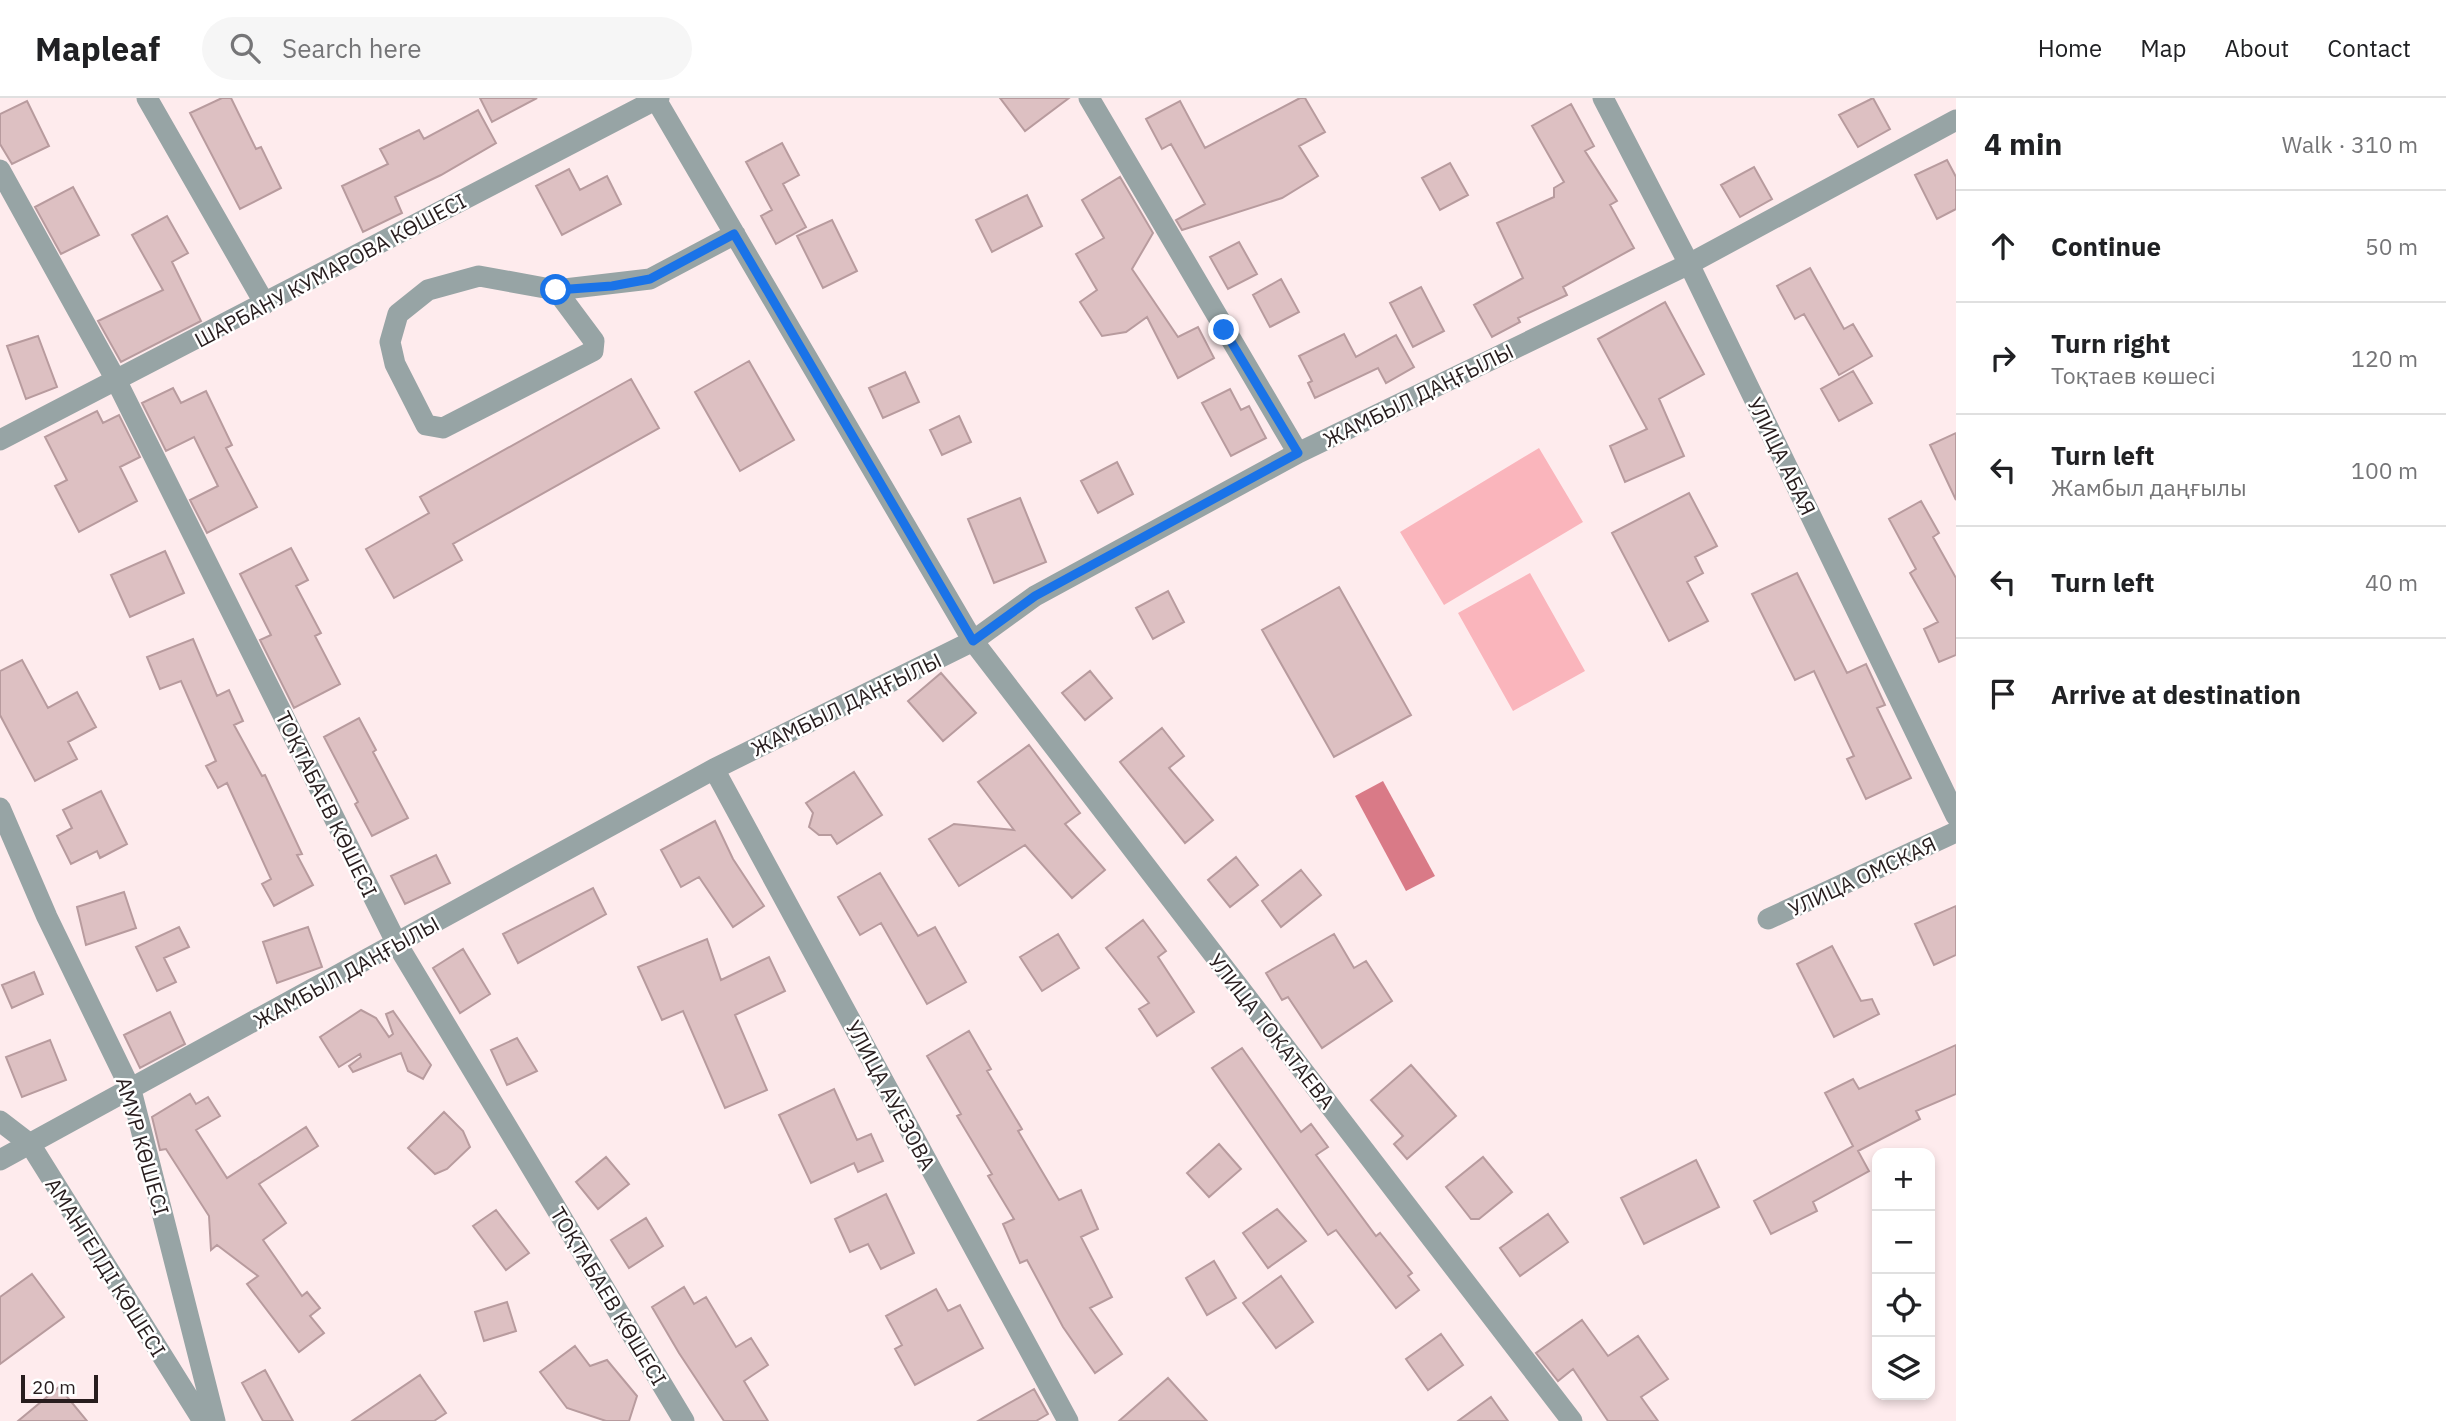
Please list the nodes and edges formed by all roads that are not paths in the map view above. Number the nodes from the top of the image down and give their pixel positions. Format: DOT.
graph roads {
  1 [pos="147,98"];
  2 [pos="1089,98"];
  3 [pos="1603,98"];
  4 [pos="657,99"];
  5 [pos="1956,120"];
  6 [pos="0,170"];
  7 [pos="734,234"];
  8 [pos="1689,264"];
  9 [pos="556,290"];
  10 [pos="265,304"];
  11 [pos="116,380"];
  12 [pos="0,440"];
  13 [pos="1298,453"];
  14 [pos="973,641"];
  15 [pos="714,769"];
  16 [pos="0,808"];
  17 [pos="1956,816"];
  18 [pos="1956,832"];
  19 [pos="1768,919"];
  20 [pos="397,944"];
  21 [pos="131,1090"];
  22 [pos="0,1121"];
  23 [pos="30,1144"];
  24 [pos="0,1160"];
  25 [pos="203,1421"];
  26 [pos="215,1421"];
  27 [pos="684,1421"];
  28 [pos="1068,1421"];
  29 [pos="1572,1421"];
  1 -- 10 [label="street"];
  2 -- 13 [label="street"];
  3 -- 8 [label="street, УЛИЦА АБАЯ"];
  4 -- 7 [label="street, УЛИЦА ТОКАТАЕВА"];
  4 -- 10 [label="street, ШАРБАНУ КУМАРОВА КӨШЕСІ"];
  5 -- 8 [label="street, ЖАМБЫЛ ДАҢҒЫЛЫ"];
  6 -- 11 [label="street, ТОҚТАБАЕВ КӨШЕСІ"];
  7 -- 9 [label="street"];
  7 -- 14 [label="street, УЛИЦА ТОКАТАЕВА"];
  8 -- 13 [label="street, ЖАМБЫЛ ДАҢҒЫЛЫ"];
  8 -- 17 [label="street, УЛИЦА АБАЯ"];
  9 -- 9 [label="street"];
  10 -- 11 [label="street, ШАРБАНУ КУМАРОВА КӨШЕСІ"];
  11 -- 12 [label="street, ШАРБАНУ КУМАРОВА КӨШЕСІ"];
  11 -- 20 [label="street, ТОҚТАБАЕВ КӨШЕСІ"];
  13 -- 14 [label="street, ЖАМБЫЛ ДАҢҒЫЛЫ"];
  14 -- 15 [label="street, ЖАМБЫЛ ДАҢҒЫЛЫ"];
  14 -- 29 [label="street, УЛИЦА ТОКАТАЕВА"];
  15 -- 20 [label="street, ЖАМБЫЛ ДАҢҒЫЛЫ"];
  15 -- 28 [label="street, УЛИЦА АУЕЗОВА"];
  16 -- 21 [label="street, АМУР КӨШЕСІ"];
  18 -- 19 [label="street, УЛИЦА ОМСКАЯ"];
  20 -- 21 [label="street, ЖАМБЫЛ ДАҢҒЫЛЫ"];
  20 -- 27 [label="street, ТОҚТАБАЕВ КӨШЕСІ"];
  21 -- 23 [label="street, ЖАМБЫЛ ДАҢҒЫЛЫ"];
  21 -- 26 [label="street, АМУР КӨШЕСІ"];
  22 -- 23 [label="street, АМАНГЕЛДІ КӨШЕСІ"];
  23 -- 24 [label="street, ЖАМБЫЛ ДАҢҒЫЛЫ"];
  23 -- 25 [label="street, АМАНГЕЛДІ КӨШЕСІ"];
}
